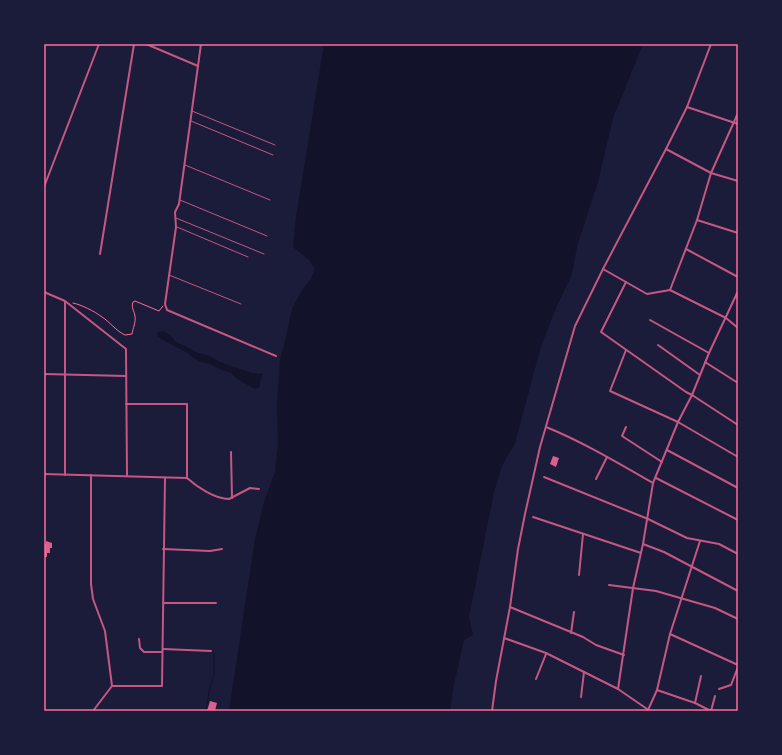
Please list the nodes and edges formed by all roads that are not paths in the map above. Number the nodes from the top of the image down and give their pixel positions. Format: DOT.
graph roads {
  1 [pos="98,44"];
  2 [pos="134,44"];
  3 [pos="146,44"];
  4 [pos="201,44"];
  5 [pos="711,44"];
  6 [pos="198,66"];
  7 [pos="687,107"];
  8 [pos="192,111"];
  9 [pos="738,113"];
  10 [pos="190,121"];
  11 [pos="733,123"];
  12 [pos="738,124"];
  13 [pos="275,145"];
  14 [pos="666,149"];
  15 [pos="273,155"];
  16 [pos="184,164"];
  17 [pos="711,173"];
  18 [pos="738,181"];
  19 [pos="44,187"];
  20 [pos="179,200"];
  21 [pos="270,200"];
  22 [pos="176,217"];
  23 [pos="697,220"];
  24 [pos="176,227"];
  25 [pos="738,233"];
  26 [pos="267,236"];
  27 [pos="686,248"];
  28 [pos="100,254"];
  29 [pos="264,254"];
  30 [pos="248,257"];
  31 [pos="603,269"];
  32 [pos="169,274"];
  33 [pos="738,277"];
  34 [pos="626,282"];
  35 [pos="670,290"];
  36 [pos="738,291"];
  37 [pos="44,292"];
  38 [pos="65,301"];
  39 [pos="241,304"];
  40 [pos="726,318"];
  41 [pos="650,320"];
  42 [pos="738,328"];
  43 [pos="658,345"];
  44 [pos="626,350"];
  45 [pos="709,353"];
  46 [pos="276,356"];
  47 [pos="705,362"];
  48 [pos="44,374"];
  49 [pos="66,375"];
  50 [pos="700,375"];
  51 [pos="126,376"];
  52 [pos="738,383"];
  53 [pos="692,394"];
  54 [pos="126,404"];
  55 [pos="678,422"];
  56 [pos="738,425"];
  57 [pos="546,427"];
  58 [pos="626,427"];
  59 [pos="666,450"];
  60 [pos="232,452"];
  61 [pos="607,456"];
  62 [pos="738,457"];
  63 [pos="662,462"];
  64 [pos="44,474"];
  65 [pos="65,474"];
  66 [pos="91,475"];
  67 [pos="127,476"];
  68 [pos="544,477"];
  69 [pos="165,478"];
  70 [pos="187,478"];
  71 [pos="656,478"];
  72 [pos="596,479"];
  73 [pos="653,483"];
  74 [pos="738,488"];
  75 [pos="259,489"];
  76 [pos="232,498"];
  77 [pos="533,517"];
  78 [pos="648,518"];
  79 [pos="738,520"];
  80 [pos="583,534"];
  81 [pos="700,541"];
  82 [pos="643,544"];
  83 [pos="222,548"];
  84 [pos="163,549"];
  85 [pos="641,553"];
  86 [pos="738,554"];
  87 [pos="692,568"];
  88 [pos="579,576"];
  89 [pos="610,585"];
  90 [pos="633,588"];
  91 [pos="738,591"];
  92 [pos="682,598"];
  93 [pos="163,603"];
  94 [pos="216,603"];
  95 [pos="510,606"];
  96 [pos="574,612"];
  97 [pos="738,619"];
  98 [pos="571,633"];
  99 [pos="670,634"];
  100 [pos="504,638"];
  101 [pos="139,639"];
  102 [pos="163,651"];
  103 [pos="211,651"];
  104 [pos="546,653"];
  105 [pos="624,655"];
  106 [pos="738,666"];
  107 [pos="584,672"];
  108 [pos="701,676"];
  109 [pos="536,678"];
  110 [pos="112,686"];
  111 [pos="719,689"];
  112 [pos="618,690"];
  113 [pos="657,690"];
  114 [pos="715,696"];
  115 [pos="581,697"];
  116 [pos="695,703"];
  117 [pos="649,710"];
  118 [pos="93,711"];
  119 [pos="492,711"];
  120 [pos="711,711"];
  1 -- 19 [label="street"];
  2 -- 28 [label="street"];
  3 -- 6 [label="street"];
  4 -- 6 [label="street"];
  5 -- 7 [label="street"];
  6 -- 8 [label="street"];
  7 -- 11 [label="street"];
  7 -- 14 [label="street"];
  8 -- 10 [label="street"];
  8 -- 13 [label="lane"];
  9 -- 11 [label="street"];
  10 -- 15 [label="lane"];
  10 -- 16 [label="street"];
  11 -- 12 [label="street"];
  11 -- 17 [label="street"];
  14 -- 17 [label="street"];
  14 -- 31 [label="street"];
  16 -- 20 [label="street"];
  16 -- 21 [label="lane"];
  17 -- 18 [label="street"];
  17 -- 23 [label="street"];
  20 -- 22 [label="street"];
  20 -- 26 [label="lane"];
  22 -- 24 [label="street"];
  22 -- 29 [label="lane"];
  23 -- 25 [label="street"];
  23 -- 27 [label="street"];
  24 -- 30 [label="lane"];
  24 -- 32 [label="street"];
  27 -- 33 [label="street"];
  27 -- 35 [label="street"];
  31 -- 34 [label="street"];
  31 -- 57 [label="street"];
  32 -- 39 [label="lane"];
  32 -- 46 [label="street"];
  34 -- 35 [label="street"];
  34 -- 44 [label="street"];
  35 -- 40 [label="street"];
  36 -- 40 [label="street"];
  37 -- 38 [label="street"];
  38 -- 49 [label="street"];
  38 -- 51 [label="street"];
  40 -- 42 [label="street"];
  40 -- 45 [label="street"];
  41 -- 45 [label="street"];
  43 -- 50 [label="street"];
  44 -- 53 [label="street"];
  44 -- 55 [label="street"];
  45 -- 47 [label="street"];
  47 -- 50 [label="street"];
  47 -- 52 [label="street"];
  48 -- 49 [label="street"];
  49 -- 51 [label="street"];
  49 -- 65 [label="street"];
  50 -- 53 [label="street"];
  51 -- 54 [label="street"];
  53 -- 55 [label="street"];
  53 -- 56 [label="street"];
  54 -- 67 [label="street"];
  54 -- 70 [label="street"];
  55 -- 59 [label="street"];
  55 -- 62 [label="street"];
  57 -- 61 [label="street"];
  57 -- 95 [label="street"];
  58 -- 63 [label="street"];
  59 -- 63 [label="street"];
  59 -- 74 [label="street"];
  60 -- 76 [label="street"];
  61 -- 72 [label="street"];
  61 -- 73 [label="street"];
  63 -- 71 [label="street"];
  64 -- 65 [label="street"];
  65 -- 66 [label="street"];
  66 -- 67 [label="street"];
  66 -- 110 [label="street"];
  67 -- 69 [label="street"];
  68 -- 78 [label="street"];
  69 -- 70 [label="street"];
  69 -- 84 [label="street"];
  70 -- 76 [label="street"];
  71 -- 73 [label="street"];
  71 -- 79 [label="street"];
  73 -- 78 [label="street"];
  75 -- 76 [label="street"];
  77 -- 80 [label="street"];
  78 -- 81 [label="street"];
  78 -- 82 [label="street"];
  80 -- 85 [label="street"];
  80 -- 88 [label="street"];
  81 -- 86 [label="street"];
  81 -- 87 [label="street"];
  82 -- 85 [label="street"];
  82 -- 87 [label="street"];
  83 -- 84 [label="street"];
  84 -- 93 [label="street"];
  85 -- 90 [label="street"];
  87 -- 91 [label="street"];
  87 -- 92 [label="street"];
  89 -- 90 [label="street"];
  90 -- 92 [label="street"];
  90 -- 105 [label="street"];
  92 -- 97 [label="street"];
  92 -- 99 [label="street"];
  93 -- 94 [label="street"];
  93 -- 102 [label="street"];
  95 -- 98 [label="street"];
  95 -- 100 [label="street"];
  96 -- 98 [label="street"];
  98 -- 105 [label="street"];
  99 -- 106 [label="street"];
  99 -- 113 [label="street"];
  100 -- 104 [label="street"];
  100 -- 119 [label="street"];
  101 -- 102 [label="street"];
  102 -- 103 [label="street"];
  102 -- 110 [label="street"];
  104 -- 107 [label="street"];
  104 -- 109 [label="street"];
  105 -- 112 [label="street"];
  106 -- 111 [label="street"];
  107 -- 112 [label="street"];
  107 -- 115 [label="street"];
  108 -- 116 [label="street"];
  110 -- 118 [label="street"];
  112 -- 117 [label="street"];
  113 -- 116 [label="street"];
  113 -- 117 [label="street"];
  114 -- 120 [label="street"];
  116 -- 120 [label="street"];
}
